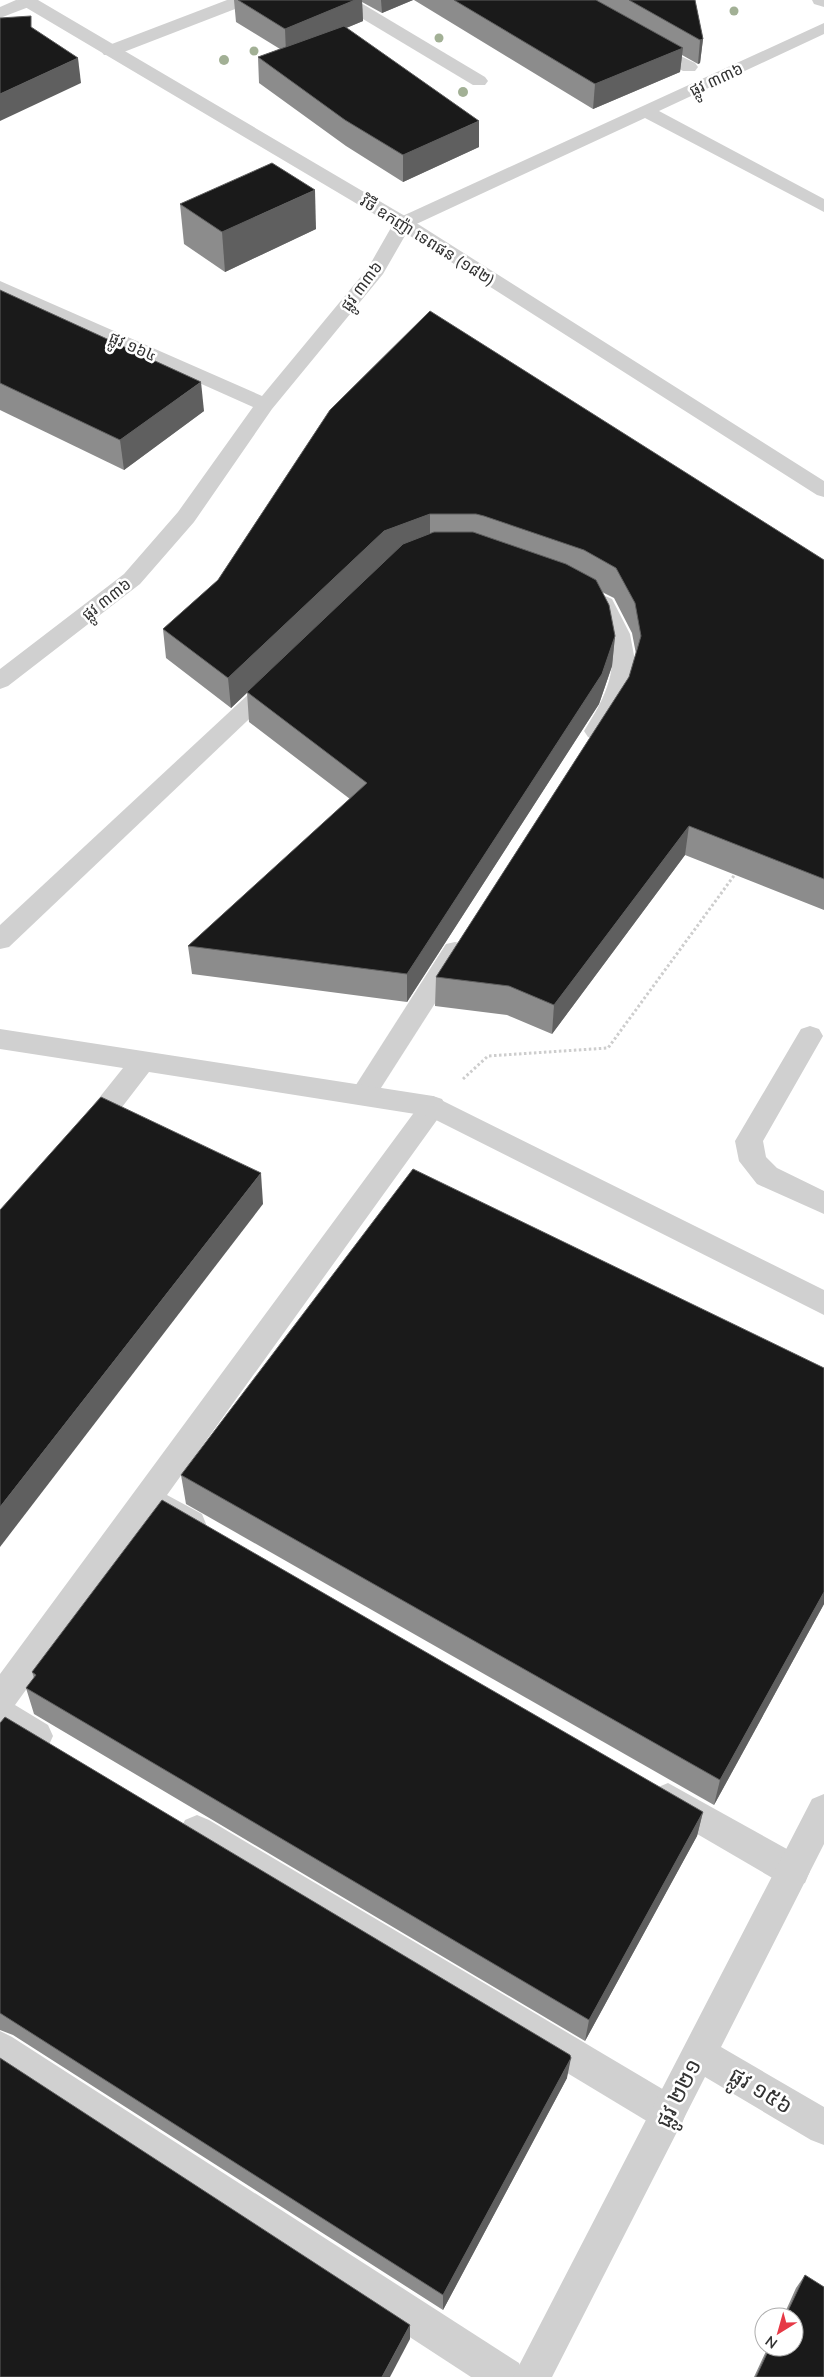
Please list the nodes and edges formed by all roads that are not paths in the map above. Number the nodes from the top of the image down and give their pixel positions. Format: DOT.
graph roads {
  1 [pos="242,0"];
  2 [pos="344,0"];
  3 [pos="820,0"];
  4 [pos="27,1"];
  5 [pos="824,2"];
  6 [pos="0,13"];
  7 [pos="824,28"];
  8 [pos="637,38"];
  9 [pos="110,51"];
  10 [pos="689,67"];
  11 [pos="479,81"];
  12 [pos="647,112"];
  13 [pos="824,206"];
  14 [pos="403,223"];
  15 [pos="0,287"];
  16 [pos="265,405"];
  17 [pos="824,490"];
  18 [pos="564,584"];
  19 [pos="295,662"];
  20 [pos="0,681"];
  21 [pos="586,747"];
  22 [pos="469,930"];
  23 [pos="0,940"];
  24 [pos="810,1036"];
  25 [pos="0,1038"];
  26 [pos="144,1060"];
  27 [pos="363,1095"];
  28 [pos="433,1106"];
  29 [pos="70,1151"];
  30 [pos="824,1203"];
  31 [pos="824,1303"];
  32 [pos="147,1499"];
  33 [pos="216,1538"];
  34 [pos="0,1700"];
  35 [pos="0,1714"];
  36 [pos="60,1750"];
  37 [pos="646,1786"];
  38 [pos="824,1810"];
  39 [pos="171,1816"];
  40 [pos="793,1870"];
  41 [pos="0,2049"];
  42 [pos="698,2053"];
  43 [pos="668,2112"];
  44 [pos="824,2127"];
  45 [pos="505,2377"];
  46 [pos="532,2377"];
  1 -- 9 [label="street"];
  2 -- 11 [label="street"];
  3 -- 5 [label="street"];
  4 -- 6 [label="street"];
  4 -- 9 [label="street, វិថី ឧកញ៉ា ទេពផន (១៨២)"];
  7 -- 12 [label="street, ផ្លូវ ៣៣៦"];
  8 -- 10 [label="street"];
  9 -- 14 [label="street, វិថី ឧកញ៉ា ទេពផន (១៨២)"];
  12 -- 13 [label="street"];
  12 -- 14 [label="street, ផ្លូវ ៣៣៦"];
  14 -- 16 [label="street, ផ្លូវ ៣៣៦"];
  14 -- 17 [label="street, វិថី ឧកញ៉ា ទេពផន (១៨២)"];
  15 -- 16 [label="street, ផ្លូវ ១៦៤"];
  16 -- 20 [label="street, ផ្លូវ ៣៣៦"];
  18 -- 21 [label="street"];
  19 -- 23 [label="street"];
  22 -- 27 [label="street"];
  24 -- 30 [label="street"];
  25 -- 26 [label="street"];
  26 -- 27 [label="street"];
  26 -- 29 [label="street"];
  27 -- 28 [label="street"];
  28 -- 31 [label="street"];
  28 -- 32 [label="street"];
  32 -- 33 [label="street"];
  32 -- 34 [label="street"];
  35 -- 36 [label="street"];
  37 -- 40 [label="street"];
  38 -- 40 [label="street, ផ្លូវ ២២១"];
  39 -- 43 [label="street"];
  40 -- 42 [label="street, ផ្លូវ ២២១"];
  41 -- 45 [label="street"];
  42 -- 43 [label="street, ផ្លូវ ២២១"];
  42 -- 44 [label="street, ផ្លូវ ១៥៦"];
  43 -- 46 [label="street, ផ្លូវ ២២១"];
}
